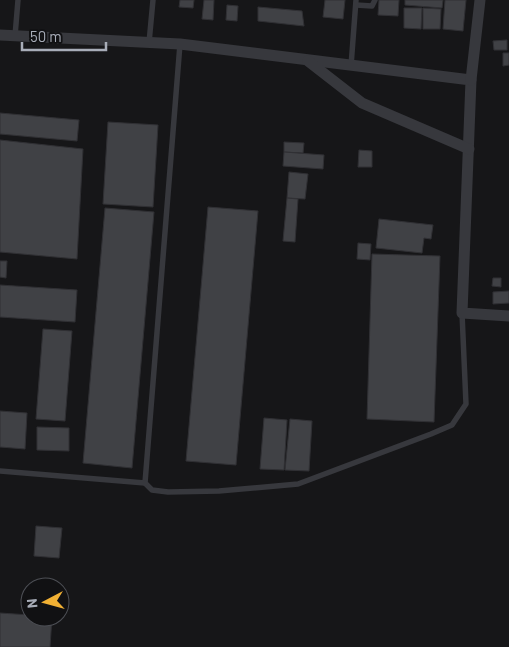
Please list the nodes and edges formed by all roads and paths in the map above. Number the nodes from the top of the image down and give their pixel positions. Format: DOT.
graph roads {
  1 [pos="18,0"];
  2 [pos="153,0"];
  3 [pos="376,0"];
  4 [pos="480,0"];
  5 [pos="356,2"];
  6 [pos="0,35"];
  7 [pos="15,36"];
  8 [pos="149,43"];
  9 [pos="180,44"];
  10 [pos="306,60"];
  11 [pos="352,66"];
  12 [pos="472,80"];
  13 [pos="469,149"];
  14 [pos="462,313"];
  15 [pos="509,316"];
  16 [pos="0,471"];
  17 [pos="145,483"];
  1 -- 7 [label="lane"];
  2 -- 8 [label="lane"];
  3 -- 5 [label="lane"];
  4 -- 12 [label="street"];
  5 -- 11 [label="lane"];
  6 -- 7 [label="street"];
  7 -- 8 [label="street"];
  8 -- 9 [label="street"];
  9 -- 10 [label="street"];
  9 -- 17 [label="lane"];
  10 -- 11 [label="street"];
  10 -- 13 [label="street"];
  11 -- 12 [label="street"];
  12 -- 13 [label="street"];
  13 -- 14 [label="street"];
  14 -- 15 [label="street"];
  14 -- 17 [label="lane"];
  16 -- 17 [label="lane"];
}
